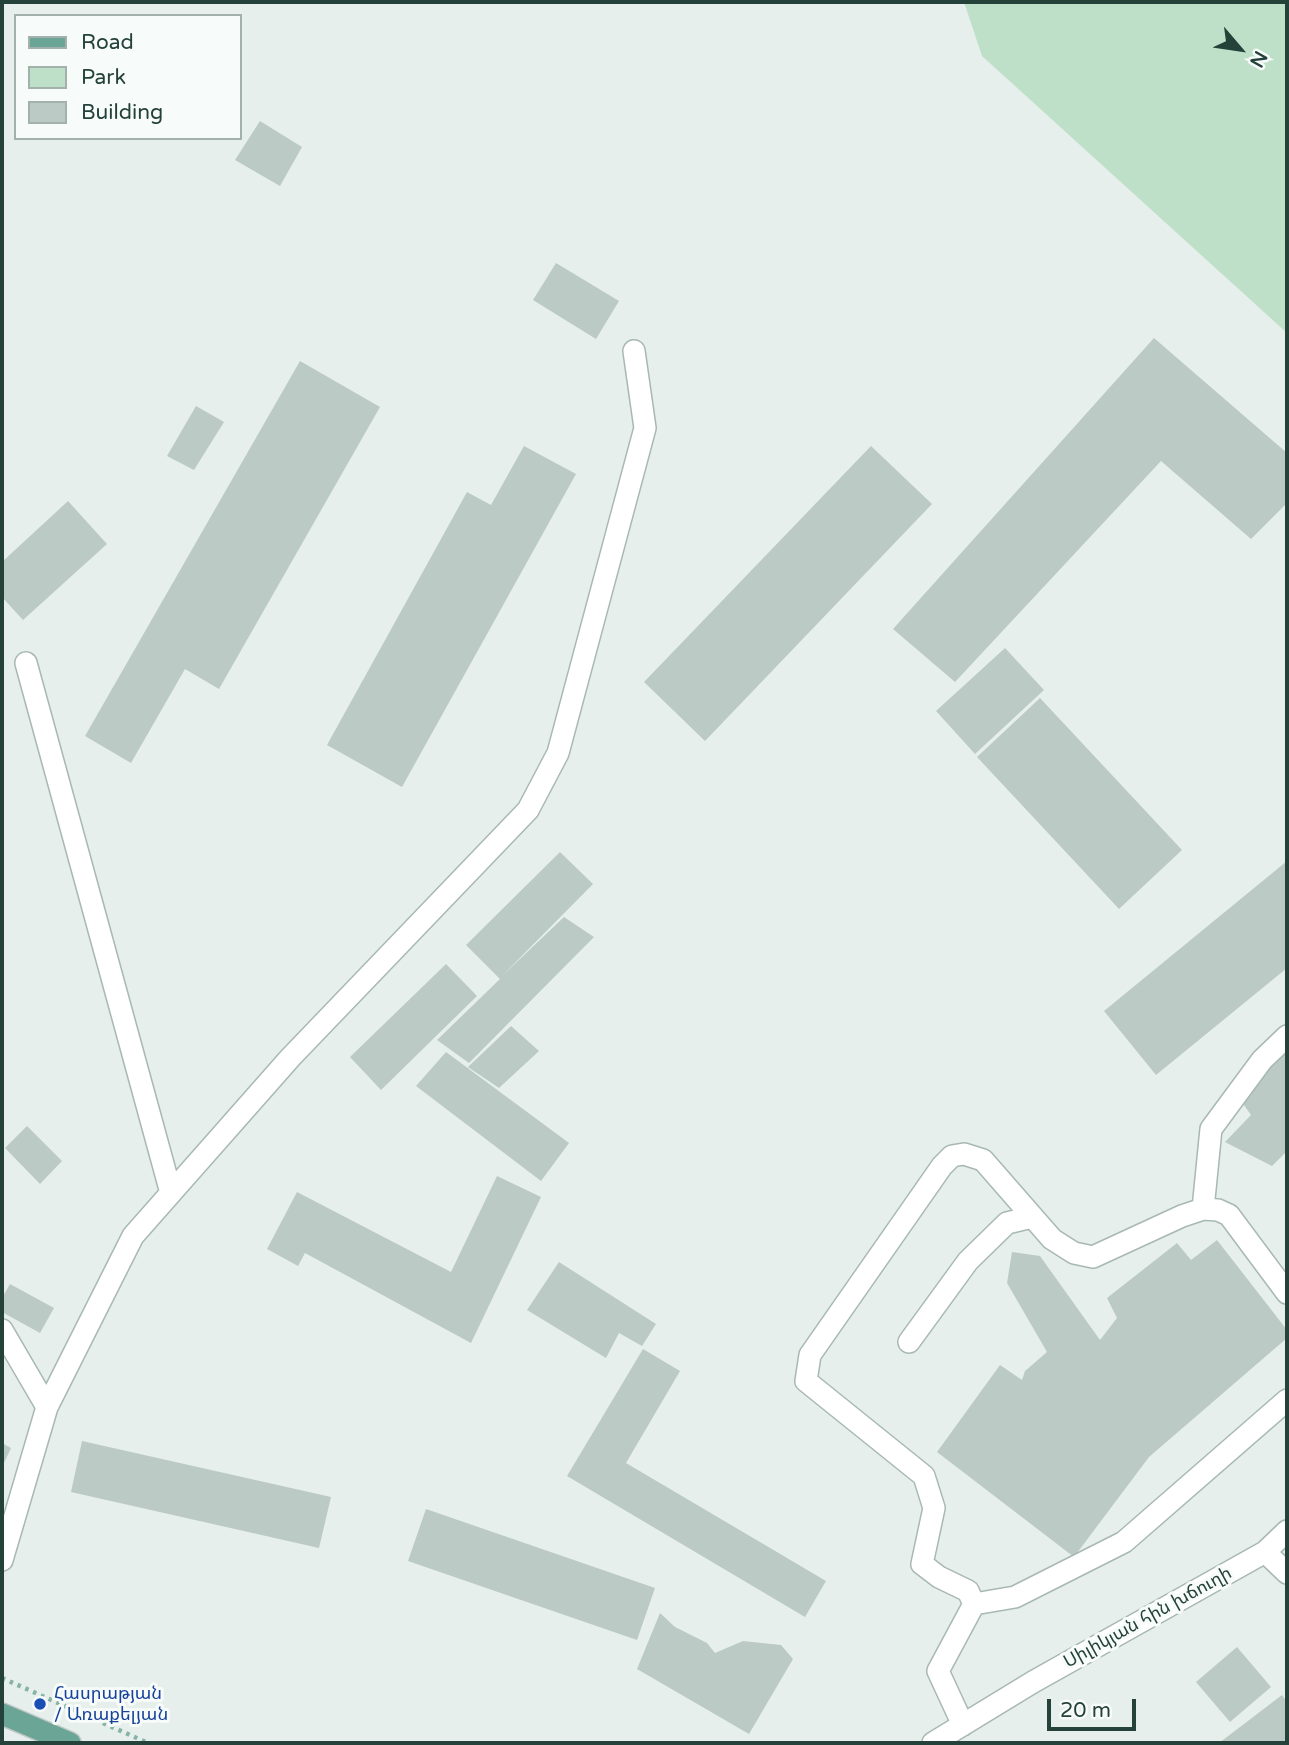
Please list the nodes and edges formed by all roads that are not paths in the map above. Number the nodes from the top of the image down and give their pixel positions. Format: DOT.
graph roads {
  1 [pos="634,351"];
  2 [pos="26,663"];
  3 [pos="1287,1035"];
  4 [pos="171,1193"];
  5 [pos="1203,1209"];
  6 [pos="1032,1217"];
  7 [pos="1287,1293"];
  8 [pos="2,1330"];
  9 [pos="909,1342"];
  10 [pos="1287,1400"];
  11 [pos="47,1408"];
  12 [pos="1287,1531"];
  13 [pos="1265,1552"];
  14 [pos="2,1559"];
  15 [pos="1287,1573"];
  16 [pos="974,1604"];
  17 [pos="2,1714"];
  18 [pos="951,1736"];
  19 [pos="70,1743"];
  1 -- 4 [label="street"];
  2 -- 4 [label="street"];
  3 -- 5 [label="street"];
  4 -- 11 [label="street"];
  5 -- 6 [label="street"];
  5 -- 7 [label="street"];
  6 -- 9 [label="street"];
  6 -- 16 [label="street"];
  8 -- 11 [label="street"];
  10 -- 16 [label="street"];
  11 -- 14 [label="street"];
  12 -- 13 [label="street, Սիլիկյան հին խճուղի"];
  13 -- 15 [label="street"];
  13 -- 18 [label="street, Սիլիկյան հին խճուղի"];
  16 -- 18 [label="street"];
  17 -- 19 [label="main road"];
}
